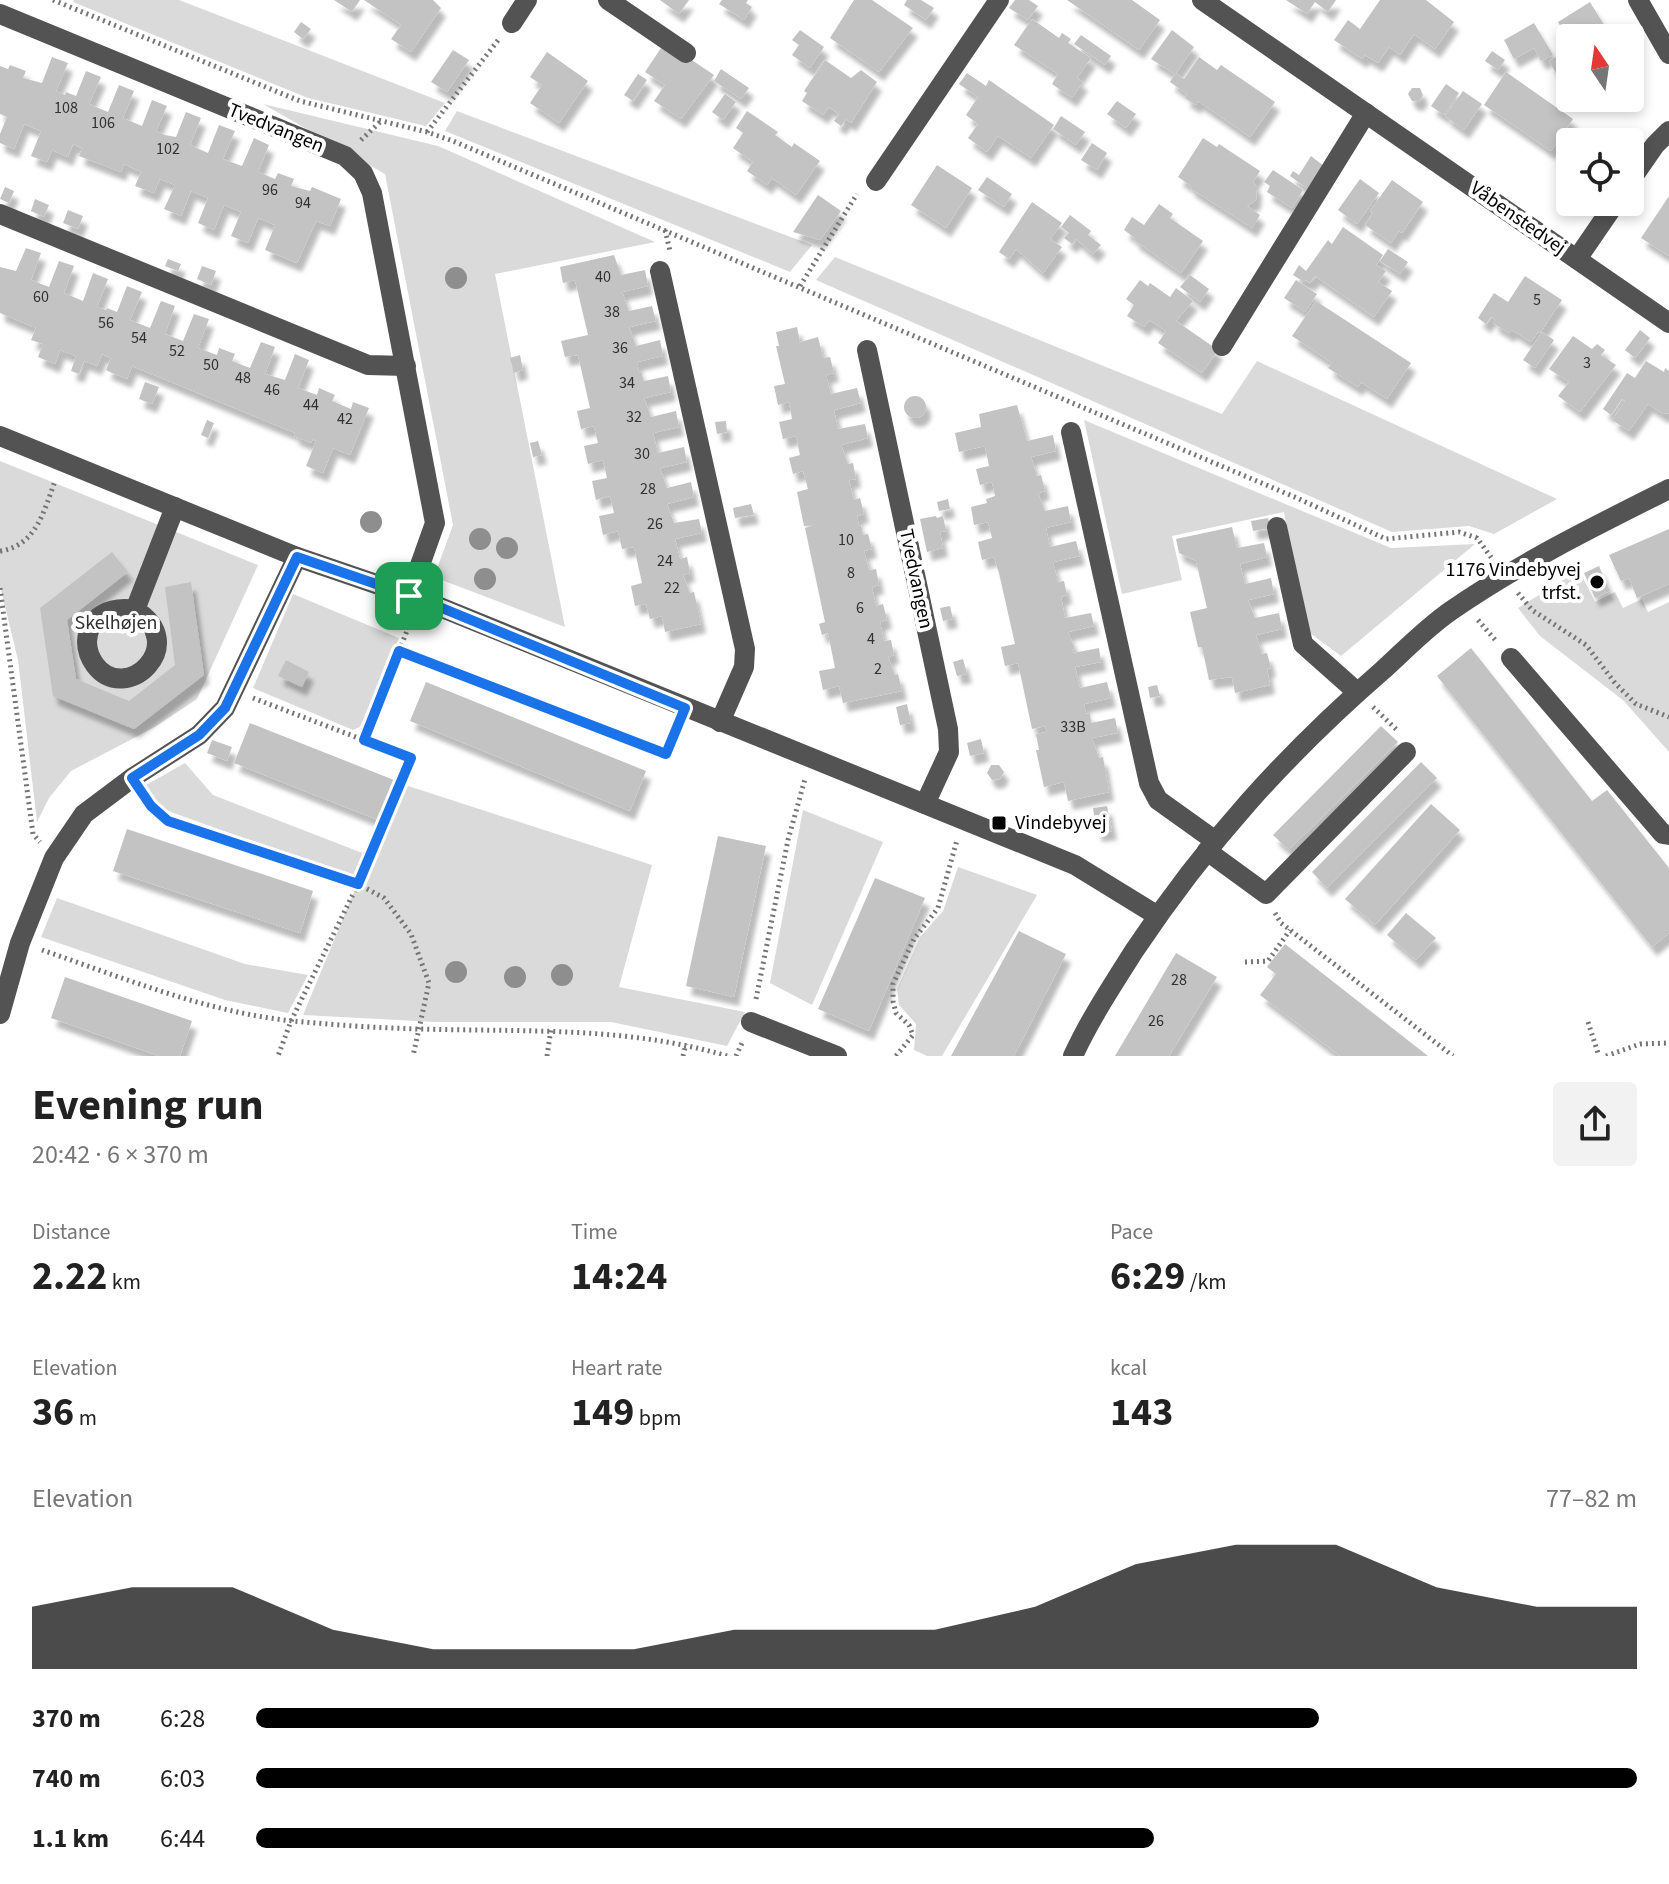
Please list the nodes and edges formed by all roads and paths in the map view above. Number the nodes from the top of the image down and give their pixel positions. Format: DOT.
graph roads {
  1 [pos="527,0"];
  2 [pos="608,0"];
  3 [pos="999,0"];
  4 [pos="1202,0"];
  5 [pos="1638,0"];
  6 [pos="0,14"];
  7 [pos="512,23"];
  8 [pos="686,53"];
  9 [pos="1669,54"];
  10 [pos="1366,113"];
  11 [pos="1669,131"];
  12 [pos="427,132"];
  13 [pos="1644,161"];
  14 [pos="876,181"];
  15 [pos="0,214"];
  16 [pos="1606,216"];
  17 [pos="1577,259"];
  18 [pos="660,271"];
  19 [pos="800,286"];
  20 [pos="1669,323"];
  21 [pos="1222,346"];
  22 [pos="867,350"];
  23 [pos="406,366"];
  24 [pos="1071,432"];
  25 [pos="0,436"];
  26 [pos="62,461"];
  27 [pos="1669,489"];
  28 [pos="175,507"];
  29 [pos="1277,527"];
  30 [pos="0,551"];
  31 [pos="297,557"];
  32 [pos="0,588"];
  33 [pos="414,598"];
  34 [pos="1463,603"];
  35 [pos="135,610"];
  36 [pos="399,651"];
  37 [pos="1511,658"];
  38 [pos="233,691"];
  39 [pos="1357,692"];
  40 [pos="685,708"];
  41 [pos="720,722"];
  42 [pos="364,740"];
  43 [pos="1406,752"];
  44 [pos="811,759"];
  45 [pos="132,778"];
  46 [pos="925,804"];
  47 [pos="963,820"];
  48 [pos="1669,835"];
  49 [pos="1210,846"];
  50 [pos="54,858"];
  51 [pos="358,884"];
  52 [pos="1266,894"];
  53 [pos="1158,916"];
  54 [pos="1290,930"];
  55 [pos="20,943"];
  56 [pos="1245,962"];
  57 [pos="0,1014"];
  58 [pos="291,1021"];
  59 [pos="751,1022"];
  60 [pos="1588,1022"];
  61 [pos="418,1029"];
  62 [pos="551,1029"];
  63 [pos="1669,1043"];
  64 [pos="686,1044"];
  65 [pos="1618,1054"];
  66 [pos="278,1056"];
  67 [pos="413,1056"];
  68 [pos="547,1056"];
  69 [pos="683,1056"];
  70 [pos="727,1056"];
  71 [pos="837,1056"];
  72 [pos="896,1056"];
  73 [pos="1073,1056"];
  74 [pos="1453,1056"];
  75 [pos="1599,1056"];
  76 [pos="1606,1056"];
  1 -- 7 [label="street"];
  2 -- 8 [label="street"];
  3 -- 14 [label="street"];
  4 -- 10 [label="street, Våbenstedvej"];
  5 -- 9 [label="street"];
  6 -- 23 [label="street, Tvedvangen"];
  7 -- 12 [label="path"];
  10 -- 17 [label="street, Våbenstedvej"];
  10 -- 21 [label="street"];
  11 -- 13 [label="street"];
  14 -- 19 [label="path"];
  15 -- 23 [label="street"];
  16 -- 17 [label="street"];
  17 -- 20 [label="street, Våbenstedvej"];
  18 -- 41 [label="street"];
  22 -- 46 [label="street, Tvedvangen"];
  23 -- 33 [label="street, Tvedvangen"];
  24 -- 49 [label="street"];
  25 -- 26 [label="street"];
  26 -- 28 [label="street"];
  26 -- 30 [label="path"];
  27 -- 34 [label="street"];
  28 -- 31 [label="street"];
  28 -- 35 [label="street"];
  29 -- 39 [label="street"];
  31 -- 33 [label="street"];
  31 -- 38 [label="street"];
  32 -- 50 [label="path"];
  33 -- 36 [label="path"];
  33 -- 40 [label="street"];
  34 -- 37 [label="path"];
  34 -- 39 [label="street"];
  36 -- 40 [label="path"];
  36 -- 42 [label="path"];
  37 -- 48 [label="street"];
  38 -- 42 [label="path"];
  38 -- 45 [label="street"];
  39 -- 43 [label="path"];
  39 -- 49 [label="street"];
  40 -- 41 [label="street"];
  41 -- 44 [label="street"];
  42 -- 51 [label="path"];
  43 -- 52 [label="street"];
  44 -- 46 [label="street"];
  44 -- 59 [label="path"];
  45 -- 50 [label="street"];
  45 -- 51 [label="path"];
  46 -- 47 [label="street"];
  47 -- 53 [label="street"];
  47 -- 72 [label="path"];
  49 -- 52 [label="street"];
  49 -- 53 [label="street"];
  50 -- 55 [label="street"];
  51 -- 58 [label="path"];
  51 -- 61 [label="path"];
  52 -- 54 [label="path"];
  53 -- 73 [label="street"];
  54 -- 56 [label="path"];
  54 -- 74 [label="path"];
  55 -- 57 [label="street"];
  55 -- 58 [label="path"];
  58 -- 61 [label="path"];
  58 -- 66 [label="path"];
  59 -- 71 [label="street"];
  60 -- 75 [label="path"];
  61 -- 62 [label="path"];
  61 -- 67 [label="path"];
  62 -- 64 [label="path"];
  62 -- 68 [label="path"];
  63 -- 65 [label="path"];
  64 -- 69 [label="path"];
  64 -- 70 [label="path"];
  65 -- 76 [label="path"];
}
